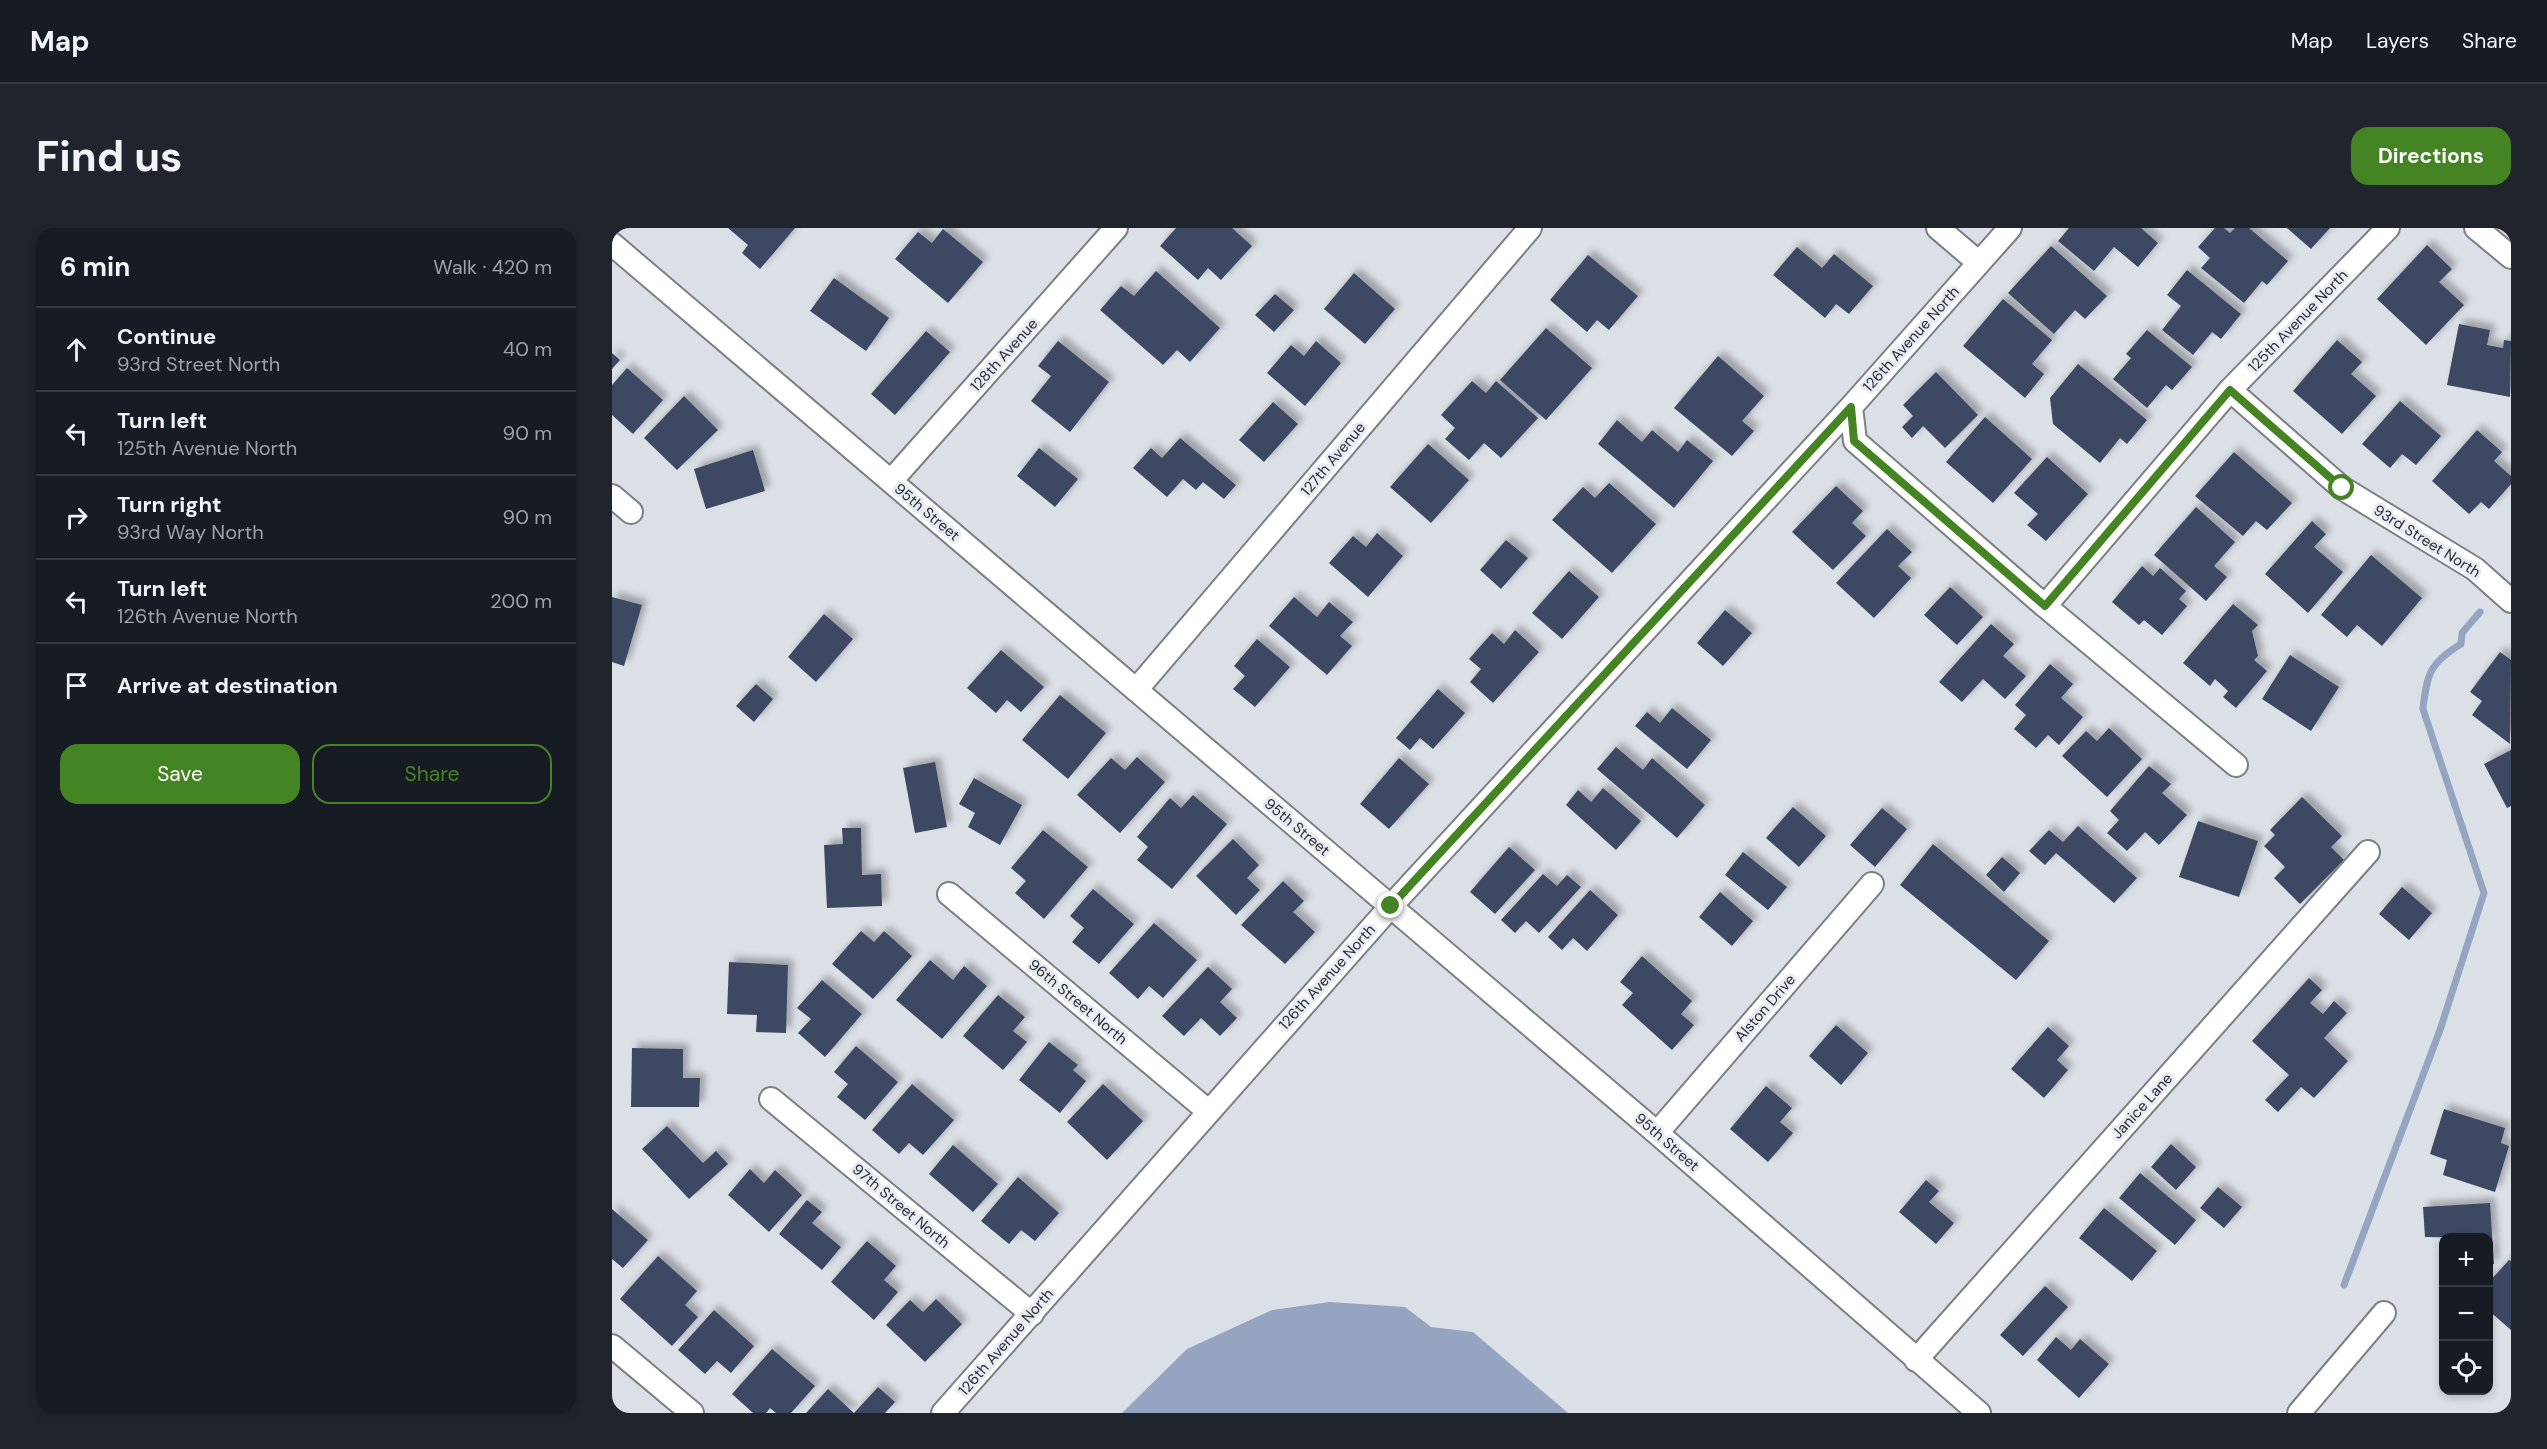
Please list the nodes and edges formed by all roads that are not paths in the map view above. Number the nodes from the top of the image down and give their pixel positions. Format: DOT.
graph roads {
  1 [pos="1116,228"];
  2 [pos="1530,228"];
  3 [pos="1938,228"];
  4 [pos="2010,228"];
  5 [pos="2388,228"];
  6 [pos="2476,228"];
  7 [pos="612,244"];
  8 [pos="2511,257"];
  9 [pos="1979,263"];
  10 [pos="2230,390"];
  11 [pos="1851,407"];
  12 [pos="891,481"];
  13 [pos="612,496"];
  14 [pos="631,512"];
  15 [pos="2511,602"];
  16 [pos="2045,606"];
  17 [pos="1136,690"];
  18 [pos="2236,765"];
  19 [pos="2368,852"];
  20 [pos="1872,884"];
  21 [pos="949,894"];
  22 [pos="1391,906"];
  23 [pos="771,1099"];
  24 [pos="1208,1111"];
  25 [pos="1657,1133"];
  26 [pos="2384,1313"];
  27 [pos="1032,1314"];
  28 [pos="612,1346"];
  29 [pos="1916,1360"];
  30 [pos="692,1413"];
  31 [pos="943,1413"];
  32 [pos="1979,1413"];
  33 [pos="2299,1413"];
  1 -- 12 [label="street, 128th Avenue"];
  2 -- 17 [label="street, 127th Avenue"];
  3 -- 9 [label="street"];
  4 -- 9 [label="street, 126th Avenue North"];
  5 -- 10 [label="street, 125th Avenue North"];
  6 -- 8 [label="street"];
  7 -- 12 [label="street, 95th Street"];
  9 -- 11 [label="street, 126th Avenue North"];
  10 -- 15 [label="street, 93rd Street North"];
  10 -- 16 [label="street, 125th Avenue North"];
  11 -- 16 [label="street"];
  11 -- 22 [label="street, 126th Avenue North"];
  12 -- 17 [label="street, 95th Street"];
  13 -- 14 [label="street"];
  16 -- 18 [label="street"];
  17 -- 22 [label="street, 95th Street"];
  19 -- 29 [label="street, Janice Lane"];
  20 -- 25 [label="street, Alston Drive"];
  21 -- 24 [label="street, 96th Street North"];
  22 -- 24 [label="street, 126th Avenue North"];
  22 -- 25 [label="street, 95th Street"];
  23 -- 27 [label="street, 97th Street North"];
  24 -- 27 [label="street, 126th Avenue North"];
  25 -- 29 [label="street, 95th Street"];
  26 -- 33 [label="street"];
  27 -- 31 [label="street, 126th Avenue North"];
  28 -- 30 [label="street"];
  29 -- 32 [label="street, 95th Street"];
}
